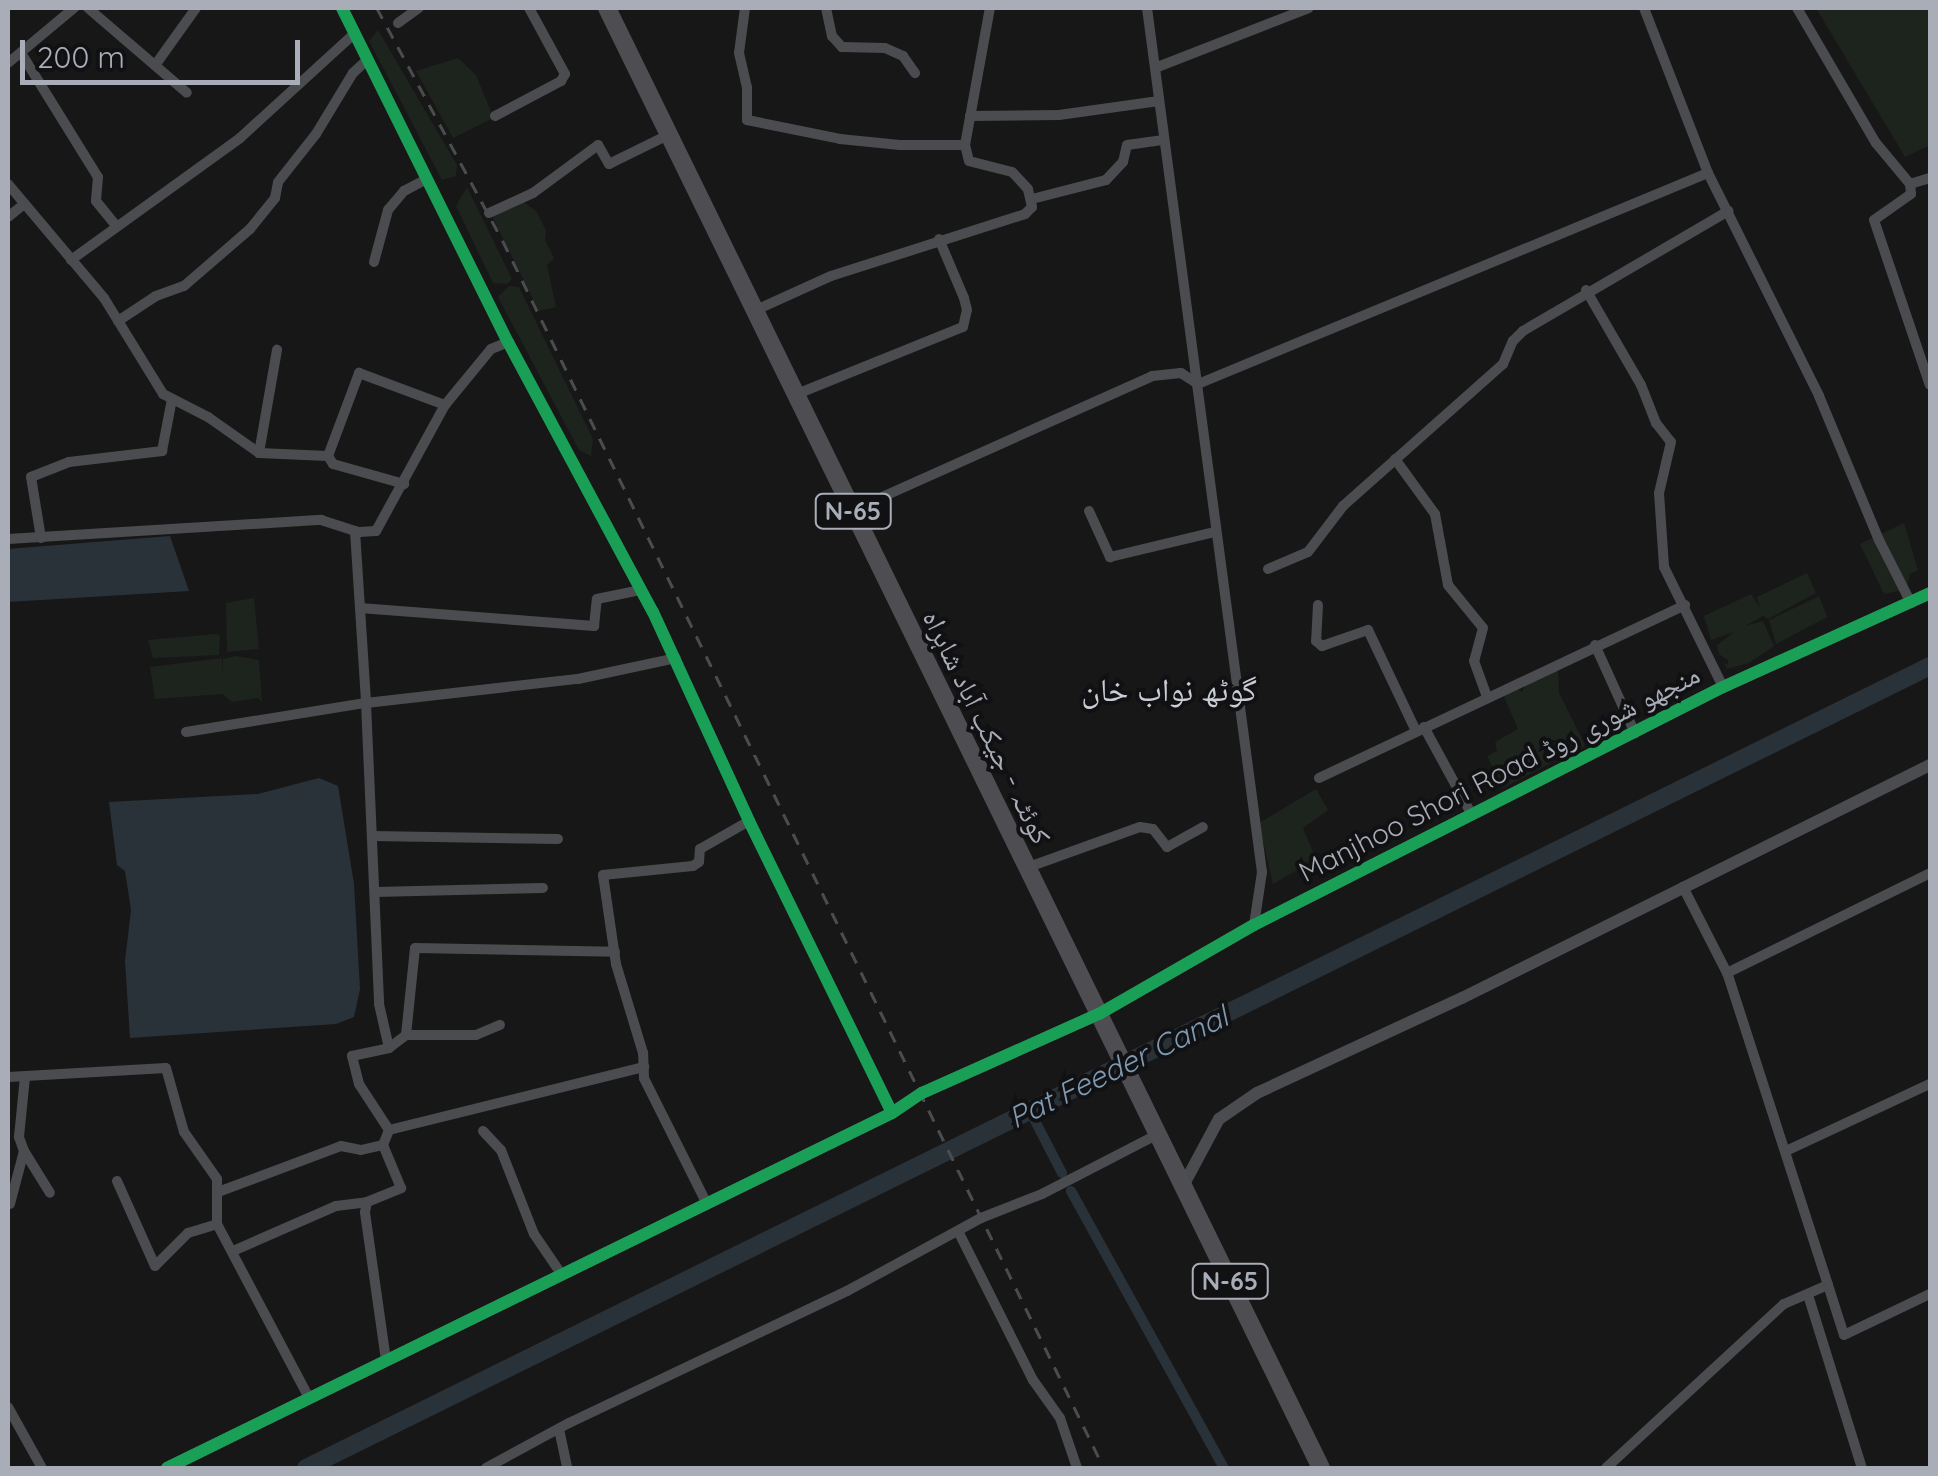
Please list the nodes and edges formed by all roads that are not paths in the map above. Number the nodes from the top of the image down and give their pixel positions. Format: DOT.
graph roads {
  1 [pos="74,8"];
  2 [pos="88,8"];
  3 [pos="196,8"];
  4 [pos="342,8"];
  5 [pos="419,8"];
  6 [pos="529,8"];
  7 [pos="607,8"];
  8 [pos="746,8"];
  9 [pos="826,8"];
  10 [pos="990,8"];
  11 [pos="1147,8"];
  12 [pos="1309,8"];
  13 [pos="1644,8"];
  14 [pos="1797,8"];
  15 [pos="398,23"];
  16 [pos="354,34"];
  17 [pos="21,53"];
  18 [pos="366,60"];
  19 [pos="8,64"];
  20 [pos="156,64"];
  21 [pos="1155,68"];
  22 [pos="914,73"];
  23 [pos="186,93"];
  24 [pos="1159,101"];
  25 [pos="495,116"];
  26 [pos="970,116"];
  27 [pos="671,133"];
  28 [pos="1164,140"];
  29 [pos="965,145"];
  30 [pos="1708,173"];
  31 [pos="427,178"];
  32 [pos="1930,178"];
  33 [pos="8,184"];
  34 [pos="1910,184"];
  35 [pos="1032,199"];
  36 [pos="23,205"];
  37 [pos="1728,211"];
  38 [pos="489,213"];
  39 [pos="8,217"];
  40 [pos="117,227"];
  41 [pos="939,239"];
  42 [pos="71,260"];
  43 [pos="374,262"];
  44 [pos="1586,290"];
  45 [pos="756,310"];
  46 [pos="118,321"];
  47 [pos="508,342"];
  48 [pos="277,350"];
  49 [pos="1198,384"];
  50 [pos="1930,385"];
  51 [pos="797,394"];
  52 [pos="172,399"];
  53 [pos="445,406"];
  54 [pos="259,454"];
  55 [pos="328,456"];
  56 [pos="1395,459"];
  57 [pos="404,484"];
  58 [pos="852,510"];
  59 [pos="1088,511"];
  60 [pos="355,531"];
  61 [pos="1215,532"];
  62 [pos="41,538"];
  63 [pos="8,539"];
  64 [pos="1268,569"];
  65 [pos="641,590"];
  66 [pos="1930,593"];
  67 [pos="1911,602"];
  68 [pos="1318,605"];
  69 [pos="1685,605"];
  70 [pos="360,608"];
  71 [pos="1596,645"];
  72 [pos="676,658"];
  73 [pos="1723,687"];
  74 [pos="1487,697"];
  75 [pos="366,703"];
  76 [pos="1420,729"];
  77 [pos="186,732"];
  78 [pos="1635,733"];
  79 [pos="1930,766"];
  80 [pos="1319,778"];
  81 [pos="1472,815"];
  82 [pos="749,821"];
  83 [pos="1204,827"];
  84 [pos="372,836"];
  85 [pos="558,839"];
  86 [pos="1025,868"];
  87 [pos="1930,873"];
  88 [pos="1683,887"];
  89 [pos="543,888"];
  90 [pos="375,892"];
  91 [pos="1254,926"];
  92 [pos="615,952"];
  93 [pos="1727,973"];
  94 [pos="1099,1014"];
  95 [pos="500,1025"];
  96 [pos="406,1035"];
  97 [pos="389,1048"];
  98 [pos="644,1068"];
  99 [pos="8,1077"];
  100 [pos="24,1077"];
  101 [pos="1930,1084"];
  102 [pos="892,1113"];
  103 [pos="390,1130"];
  104 [pos="483,1130"];
  105 [pos="1158,1134"];
  106 [pos="383,1144"];
  107 [pos="24,1151"];
  108 [pos="1786,1152"];
  109 [pos="116,1181"];
  110 [pos="1183,1186"];
  111 [pos="218,1192"];
  112 [pos="50,1193"];
  113 [pos="367,1202"];
  114 [pos="10,1204"];
  115 [pos="707,1204"];
  116 [pos="216,1224"];
  117 [pos="958,1230"];
  118 [pos="232,1252"];
  119 [pos="562,1274"];
  120 [pos="1828,1285"];
  121 [pos="1930,1294"];
  122 [pos="1808,1295"];
  123 [pos="386,1360"];
  124 [pos="309,1398"];
  125 [pos="8,1408"];
  126 [pos="558,1429"];
  127 [pos="42,1468"];
  128 [pos="168,1468"];
  129 [pos="486,1468"];
  130 [pos="567,1468"];
  131 [pos="1077,1468"];
  132 [pos="1321,1468"];
  133 [pos="1606,1468"];
  134 [pos="1862,1468"];
  1 -- 17 [label="street"];
  2 -- 20 [label="street"];
  3 -- 20 [label="street"];
  4 -- 16 [label="street"];
  5 -- 15 [label="street"];
  6 -- 25 [label="street"];
  7 -- 27 [label="highway, کوئٹہ - جیکب آباد شاہراہ / N-65"];
  8 -- 29 [label="street"];
  9 -- 22 [label="street"];
  10 -- 26 [label="street"];
  11 -- 21 [label="street"];
  12 -- 21 [label="street"];
  13 -- 30 [label="street"];
  14 -- 34 [label="street"];
  16 -- 18 [label="street"];
  16 -- 40 [label="street"];
  17 -- 19 [label="street"];
  17 -- 40 [label="street"];
  18 -- 31 [label="street"];
  18 -- 46 [label="street"];
  20 -- 23 [label="street"];
  21 -- 24 [label="street"];
  24 -- 26 [label="street"];
  24 -- 28 [label="street"];
  26 -- 29 [label="street"];
  27 -- 38 [label="street"];
  27 -- 45 [label="highway, کوئٹہ - جیکب آباد شاہراہ / N-65"];
  28 -- 35 [label="street"];
  28 -- 49 [label="street"];
  29 -- 35 [label="street"];
  30 -- 37 [label="street"];
  30 -- 49 [label="street"];
  31 -- 43 [label="street"];
  31 -- 47 [label="street"];
  32 -- 34 [label="street"];
  33 -- 36 [label="street"];
  34 -- 50 [label="street"];
  35 -- 41 [label="street"];
  36 -- 39 [label="street"];
  36 -- 42 [label="street"];
  37 -- 44 [label="street"];
  37 -- 67 [label="street"];
  40 -- 42 [label="street"];
  41 -- 45 [label="street"];
  41 -- 51 [label="street"];
  42 -- 46 [label="street"];
  44 -- 56 [label="street"];
  44 -- 69 [label="street"];
  45 -- 51 [label="highway, کوئٹہ - جیکب آباد شاہراہ / N-65"];
  46 -- 52 [label="street"];
  47 -- 53 [label="street"];
  47 -- 65 [label="street"];
  48 -- 54 [label="street"];
  49 -- 58 [label="street"];
  49 -- 61 [label="street"];
  51 -- 58 [label="highway, کوئٹہ - جیکب آباد شاہراہ / N-65"];
  52 -- 54 [label="street"];
  52 -- 62 [label="street"];
  53 -- 55 [label="street"];
  53 -- 57 [label="street"];
  54 -- 55 [label="street"];
  55 -- 57 [label="street"];
  56 -- 64 [label="street"];
  56 -- 74 [label="street"];
  57 -- 60 [label="street"];
  58 -- 86 [label="highway, کوئٹہ - جیکب آباد شاہراہ / N-65"];
  59 -- 61 [label="street"];
  60 -- 62 [label="street"];
  60 -- 70 [label="street"];
  61 -- 91 [label="street"];
  62 -- 63 [label="street"];
  65 -- 70 [label="street"];
  65 -- 72 [label="street"];
  66 -- 67 [label="street, Manjhoo Shori Road منجھو شوری روڈ"];
  67 -- 73 [label="street, Manjhoo Shori Road منجھو شوری روڈ"];
  68 -- 76 [label="street"];
  69 -- 71 [label="street"];
  69 -- 73 [label="street"];
  70 -- 75 [label="street"];
  71 -- 74 [label="street"];
  71 -- 78 [label="street"];
  72 -- 75 [label="street"];
  72 -- 82 [label="street"];
  73 -- 78 [label="street, Manjhoo Shori Road منجھو شوری روڈ"];
  74 -- 76 [label="street"];
  75 -- 77 [label="street"];
  75 -- 84 [label="street"];
  76 -- 80 [label="street"];
  76 -- 81 [label="street"];
  78 -- 81 [label="street, Manjhoo Shori Road منجھو شوری روڈ"];
  79 -- 88 [label="street"];
  81 -- 91 [label="street, Manjhoo Shori Road منجھو شوری روڈ"];
  82 -- 92 [label="street"];
  82 -- 102 [label="street"];
  83 -- 86 [label="street"];
  84 -- 85 [label="street"];
  84 -- 90 [label="street"];
  86 -- 94 [label="highway, کوئٹہ - جیکب آباد شاہراہ / N-65"];
  87 -- 93 [label="street"];
  88 -- 93 [label="street"];
  88 -- 110 [label="street"];
  89 -- 90 [label="street"];
  90 -- 97 [label="street"];
  91 -- 94 [label="street, Manjhoo Shori Road منجھو شوری روڈ"];
  92 -- 96 [label="street"];
  92 -- 98 [label="street"];
  93 -- 108 [label="street"];
  94 -- 102 [label="street, Manjhoo Shori Road منجھو شوری روڈ"];
  94 -- 105 [label="highway, کوئٹہ - جیکب آباد شاہراہ / N-65"];
  95 -- 96 [label="street"];
  96 -- 97 [label="street"];
  97 -- 103 [label="street"];
  98 -- 103 [label="street"];
  98 -- 115 [label="street"];
  99 -- 100 [label="street"];
  100 -- 107 [label="street"];
  100 -- 111 [label="street"];
  101 -- 108 [label="street"];
  102 -- 115 [label="street, Manjhoo Shori Road منجھو شوری روڈ"];
  103 -- 106 [label="street"];
  104 -- 119 [label="street"];
  105 -- 110 [label="highway, کوئٹہ - جیکب آباد شاہراہ / N-65"];
  105 -- 117 [label="street"];
  106 -- 111 [label="street"];
  106 -- 113 [label="street"];
  107 -- 112 [label="street"];
  107 -- 114 [label="street"];
  108 -- 120 [label="street"];
  109 -- 116 [label="street"];
  110 -- 132 [label="highway, کوئٹہ - جیکب آباد شاہراہ / N-65"];
  111 -- 116 [label="street"];
  113 -- 118 [label="street"];
  113 -- 123 [label="street"];
  115 -- 119 [label="street, Manjhoo Shori Road منجھو شوری روڈ"];
  116 -- 118 [label="street"];
  117 -- 126 [label="street"];
  117 -- 131 [label="street"];
  118 -- 124 [label="street"];
  119 -- 123 [label="street, Manjhoo Shori Road منجھو شوری روڈ"];
  120 -- 121 [label="street"];
  120 -- 122 [label="street"];
  122 -- 133 [label="street"];
  122 -- 134 [label="street"];
  123 -- 124 [label="street, Manjhoo Shori Road منجھو شوری روڈ"];
  124 -- 128 [label="street, Manjhoo Shori Road منجھو شوری روڈ"];
  125 -- 127 [label="street"];
  126 -- 129 [label="street"];
  126 -- 130 [label="street"];
}
